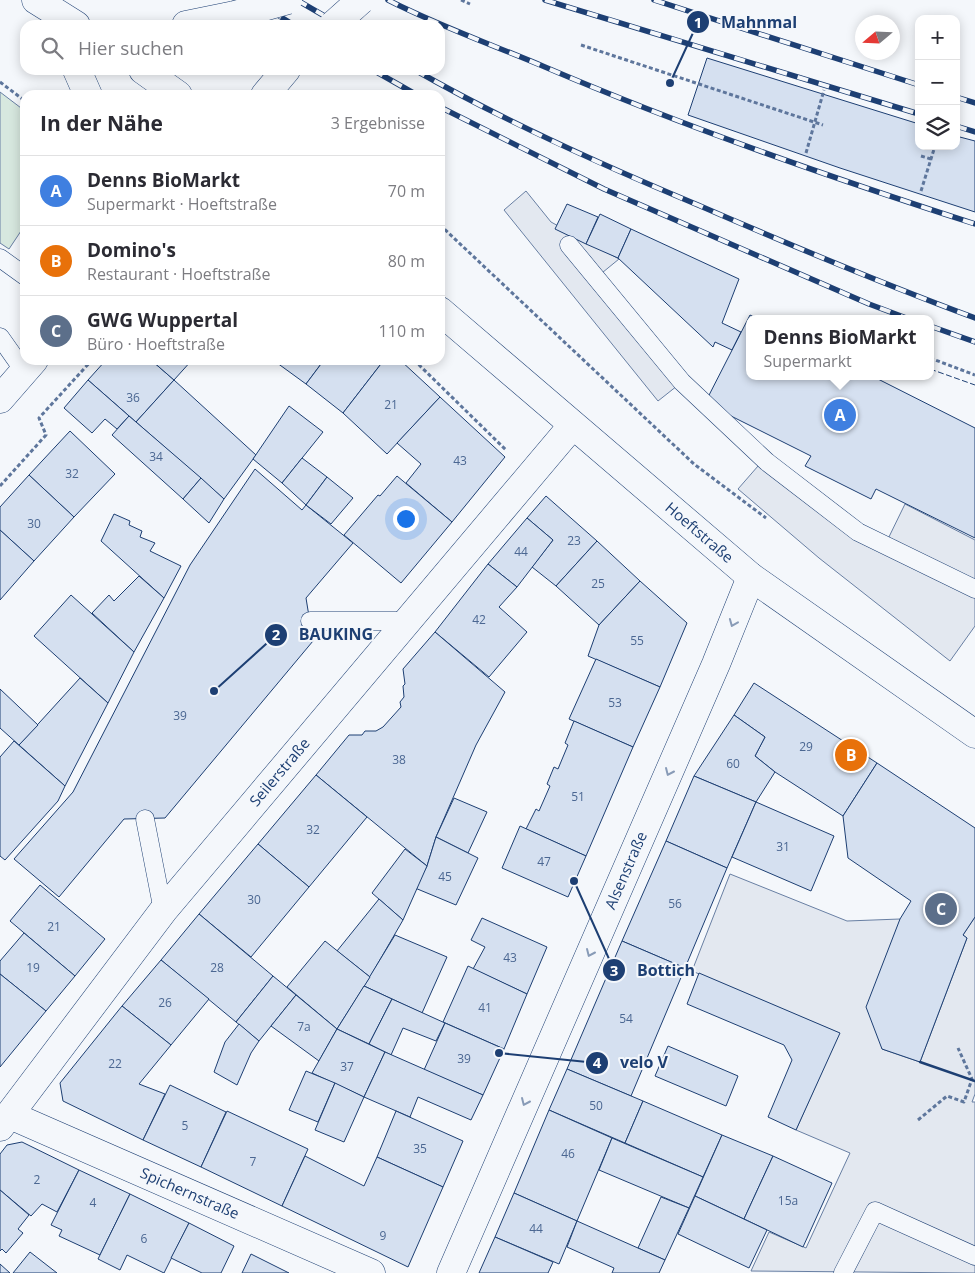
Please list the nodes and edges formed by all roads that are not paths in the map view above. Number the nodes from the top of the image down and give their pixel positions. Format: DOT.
graph roads {
  1 [pos="288,0"];
  2 [pos="361,0"];
  3 [pos="48,12"];
  4 [pos="65,20"];
  5 [pos="210,20"];
  6 [pos="339,20"];
  7 [pos="79,75"];
  8 [pos="150,75"];
  9 [pos="282,75"];
  10 [pos="86,90"];
  11 [pos="171,90"];
  12 [pos="269,90"];
  13 [pos="569,246"];
  14 [pos="0,258"];
  15 [pos="20,272"];
  16 [pos="445,315"];
  17 [pos="0,337"];
  18 [pos="20,356"];
  19 [pos="29,365"];
  20 [pos="0,399"];
  21 [pos="572,426"];
  22 [pos="751,577"];
  23 [pos="975,589"];
  24 [pos="310,621"];
  25 [pos="408,621"];
  26 [pos="973,728"];
  27 [pos="145,819"];
  28 [pos="163,911"];
  29 [pos="5,1121"];
  30 [pos="975,1256"];
  31 [pos="371,1273"];
  32 [pos="451,1273"];
  33 [pos="843,1273"];
  1 -- 5 [label="street, bridge"];
  2 -- 6 [label="street, bridge"];
  3 -- 4 [label="street"];
  7 -- 10 [label="street"];
  8 -- 11 [label="street"];
  9 -- 12 [label="street"];
  13 -- 23 [label="lane"];
  14 -- 15 [label="lane"];
  16 -- 21 [label="street, Hoeftstraße"];
  17 -- 18 [label="lane"];
  19 -- 20 [label="street"];
  21 -- 22 [label="street, Hoeftstraße"];
  21 -- 25 [label="street, Seilerstraße"];
  22 -- 26 [label="street, Hoeftstraße"];
  22 -- 32 [label="street, Alsenstraße, one-way"];
  24 -- 25 [label="lane"];
  25 -- 28 [label="street, Seilerstraße"];
  27 -- 28 [label="lane"];
  28 -- 29 [label="street, Seilerstraße"];
  29 -- 31 [label="street, Spichernstraße"];
  30 -- 33 [label="lane"];
}
